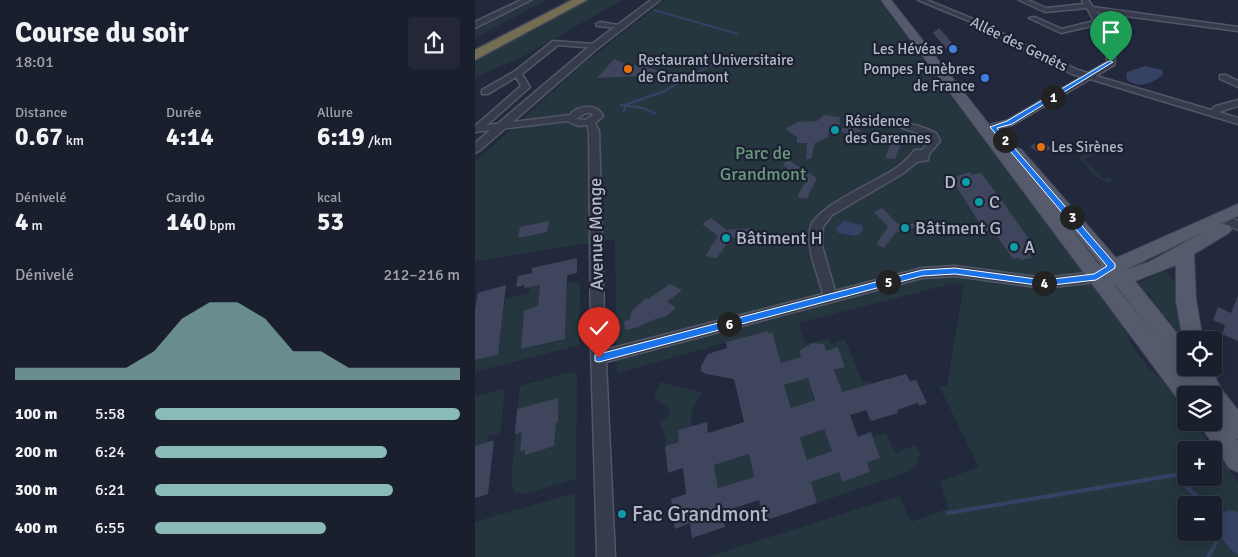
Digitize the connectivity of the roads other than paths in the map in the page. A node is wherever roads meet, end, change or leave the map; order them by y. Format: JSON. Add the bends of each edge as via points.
{"nodes":[{"id":1,"x":560,"y":0,"type":"edge"},
{"id":2,"x":571,"y":0,"type":"edge"},
{"id":3,"x":581,"y":0,"type":"edge"},
{"id":4,"x":656,"y":0,"type":"edge"},
{"id":5,"x":886,"y":0,"type":"edge"},
{"id":6,"x":892,"y":0,"type":"edge"},
{"id":7,"x":921,"y":0,"type":"edge"},
{"id":8,"x":1022,"y":0,"type":"edge"},
{"id":9,"x":531,"y":4,"type":"edge"},
{"id":10,"x":1088,"y":5,"type":"edge"},
{"id":11,"x":1033,"y":18,"type":"dead end"},
{"id":12,"x":1099,"y":22,"type":"junction"},
{"id":13,"x":600,"y":24,"type":"dead end"},
{"id":14,"x":475,"y":25,"type":"edge"},
{"id":15,"x":620,"y":26,"type":"junction"},
{"id":16,"x":1238,"y":29,"type":"edge"},
{"id":17,"x":475,"y":38,"type":"edge"},
{"id":18,"x":475,"y":44,"type":"edge"},
{"id":19,"x":595,"y":46,"type":"junction"},
{"id":20,"x":475,"y":50,"type":"edge"},
{"id":21,"x":475,"y":56,"type":"edge"},
{"id":22,"x":518,"y":73,"type":"junction"},
{"id":23,"x":1089,"y":76,"type":"junction"},
{"id":24,"x":1223,"y":76,"type":"dead end"},
{"id":25,"x":1238,"y":84,"type":"edge"},
{"id":26,"x":485,"y":92,"type":"dead end"},
{"id":27,"x":1238,"y":103,"type":"edge"},
{"id":28,"x":1212,"y":113,"type":"junction"},
{"id":29,"x":1238,"y":121,"type":"edge"},
{"id":30,"x":859,"y":122,"type":"dead end"},
{"id":31,"x":504,"y":123,"type":"junction"},
{"id":32,"x":989,"y":128,"type":"junction"},
{"id":33,"x":476,"y":131,"type":"edge"},
{"id":34,"x":488,"y":137,"type":"junction"},
{"id":35,"x":475,"y":149,"type":"edge"},
{"id":36,"x":1013,"y":166,"type":"joint"},
{"id":37,"x":1234,"y":220,"type":"edge"},
{"id":38,"x":1185,"y":251,"type":"junction"},
{"id":39,"x":1133,"y":259,"type":"junction"},
{"id":40,"x":1159,"y":264,"type":"junction"},
{"id":41,"x":1109,"y":273,"type":"junction"},
{"id":42,"x":829,"y":297,"type":"junction"},
{"id":43,"x":1185,"y":300,"type":"junction"},
{"id":44,"x":1191,"y":331,"type":"edge"},
{"id":45,"x":1177,"y":350,"type":"edge"},
{"id":46,"x":599,"y":358,"type":"junction"},
{"id":47,"x":1182,"y":386,"type":"edge"},
{"id":48,"x":1202,"y":386,"type":"edge"},
{"id":49,"x":1222,"y":409,"type":"edge"},
{"id":50,"x":1238,"y":427,"type":"edge"},
{"id":51,"x":1216,"y":431,"type":"edge"},
{"id":52,"x":1238,"y":460,"type":"edge"},
{"id":53,"x":606,"y":557,"type":"edge"}],
"edges":[{"from":1,"to":18,"type":"highway"},
{"from":2,"to":20,"type":"highway"},
{"from":3,"to":21,"type":"highway"},
{"from":4,"to":15,"type":"street"},
{"from":5,"to":32,"type":"main road"},
{"from":6,"to":32,"type":"main road"},
{"from":7,"to":23,"type":"street","name":"Allée des Genêts","via":[[971,20],[1065,68]]},
{"from":8,"to":10,"type":"street","via":[[1045,10]]},
{"from":9,"to":14,"type":"street"},
{"from":9,"to":17,"type":"highway"},
{"from":10,"to":12,"type":"street"},
{"from":10,"to":16,"type":"street"},
{"from":11,"to":12,"type":"street","via":[[1064,33]]},
{"from":12,"to":23,"type":"street","via":[[1112,60]]},
{"from":13,"to":15,"type":"street"},
{"from":15,"to":19,"type":"street"},
{"from":19,"to":22,"type":"street","via":[[557,42]]},
{"from":19,"to":31,"type":"street"},
{"from":22,"to":26,"type":"street"},
{"from":22,"to":33,"type":"street","via":[[526,87]]},
{"from":23,"to":28,"type":"street","name":"Allée des Genêts"},
{"from":23,"to":32,"type":"street","via":[[1009,123]]},
{"from":24,"to":25,"type":"street"},
{"from":27,"to":28,"type":"street"},
{"from":28,"to":29,"type":"street","name":"Allée des Genêts"},
{"from":30,"to":42,"type":"street","via":[[887,122],[924,130],[933,135],[935,142],[898,172],[828,212],[817,226],[816,246]]},
{"from":31,"to":33,"type":"street"},
{"from":31,"to":34,"type":"street"},
{"from":31,"to":46,"type":"street","name":"Avenue Monge","via":[[573,116],[576,123],[590,122],[594,131]]},
{"from":32,"to":36,"type":"main road"},
{"from":32,"to":41,"type":"main road"},
{"from":33,"to":34,"type":"street"},
{"from":34,"to":35,"type":"street"},
{"from":36,"to":41,"type":"main road","via":[[1049,202]]},
{"from":37,"to":38,"type":"main road"},
{"from":37,"to":39,"type":"main road"},
{"from":38,"to":40,"type":"main road"},
{"from":38,"to":43,"type":"main road"},
{"from":39,"to":40,"type":"main road"},
{"from":39,"to":41,"type":"main road"},
{"from":40,"to":41,"type":"main road","via":[[1134,276]]},
{"from":40,"to":43,"type":"main road","via":[[1172,271]]},
{"from":41,"to":42,"type":"street","via":[[1044,283],[955,271],[922,273]]},
{"from":41,"to":45,"type":"main road"},
{"from":41,"to":47,"type":"main road"},
{"from":41,"to":48,"type":"main road","via":[[1107,282],[1121,293]]},
{"from":42,"to":46,"type":"street"},
{"from":43,"to":44,"type":"main road"},
{"from":46,"to":53,"type":"street","name":"Avenue Monge"},
{"from":49,"to":50,"type":"main road"},
{"from":51,"to":52,"type":"main road"}]}
